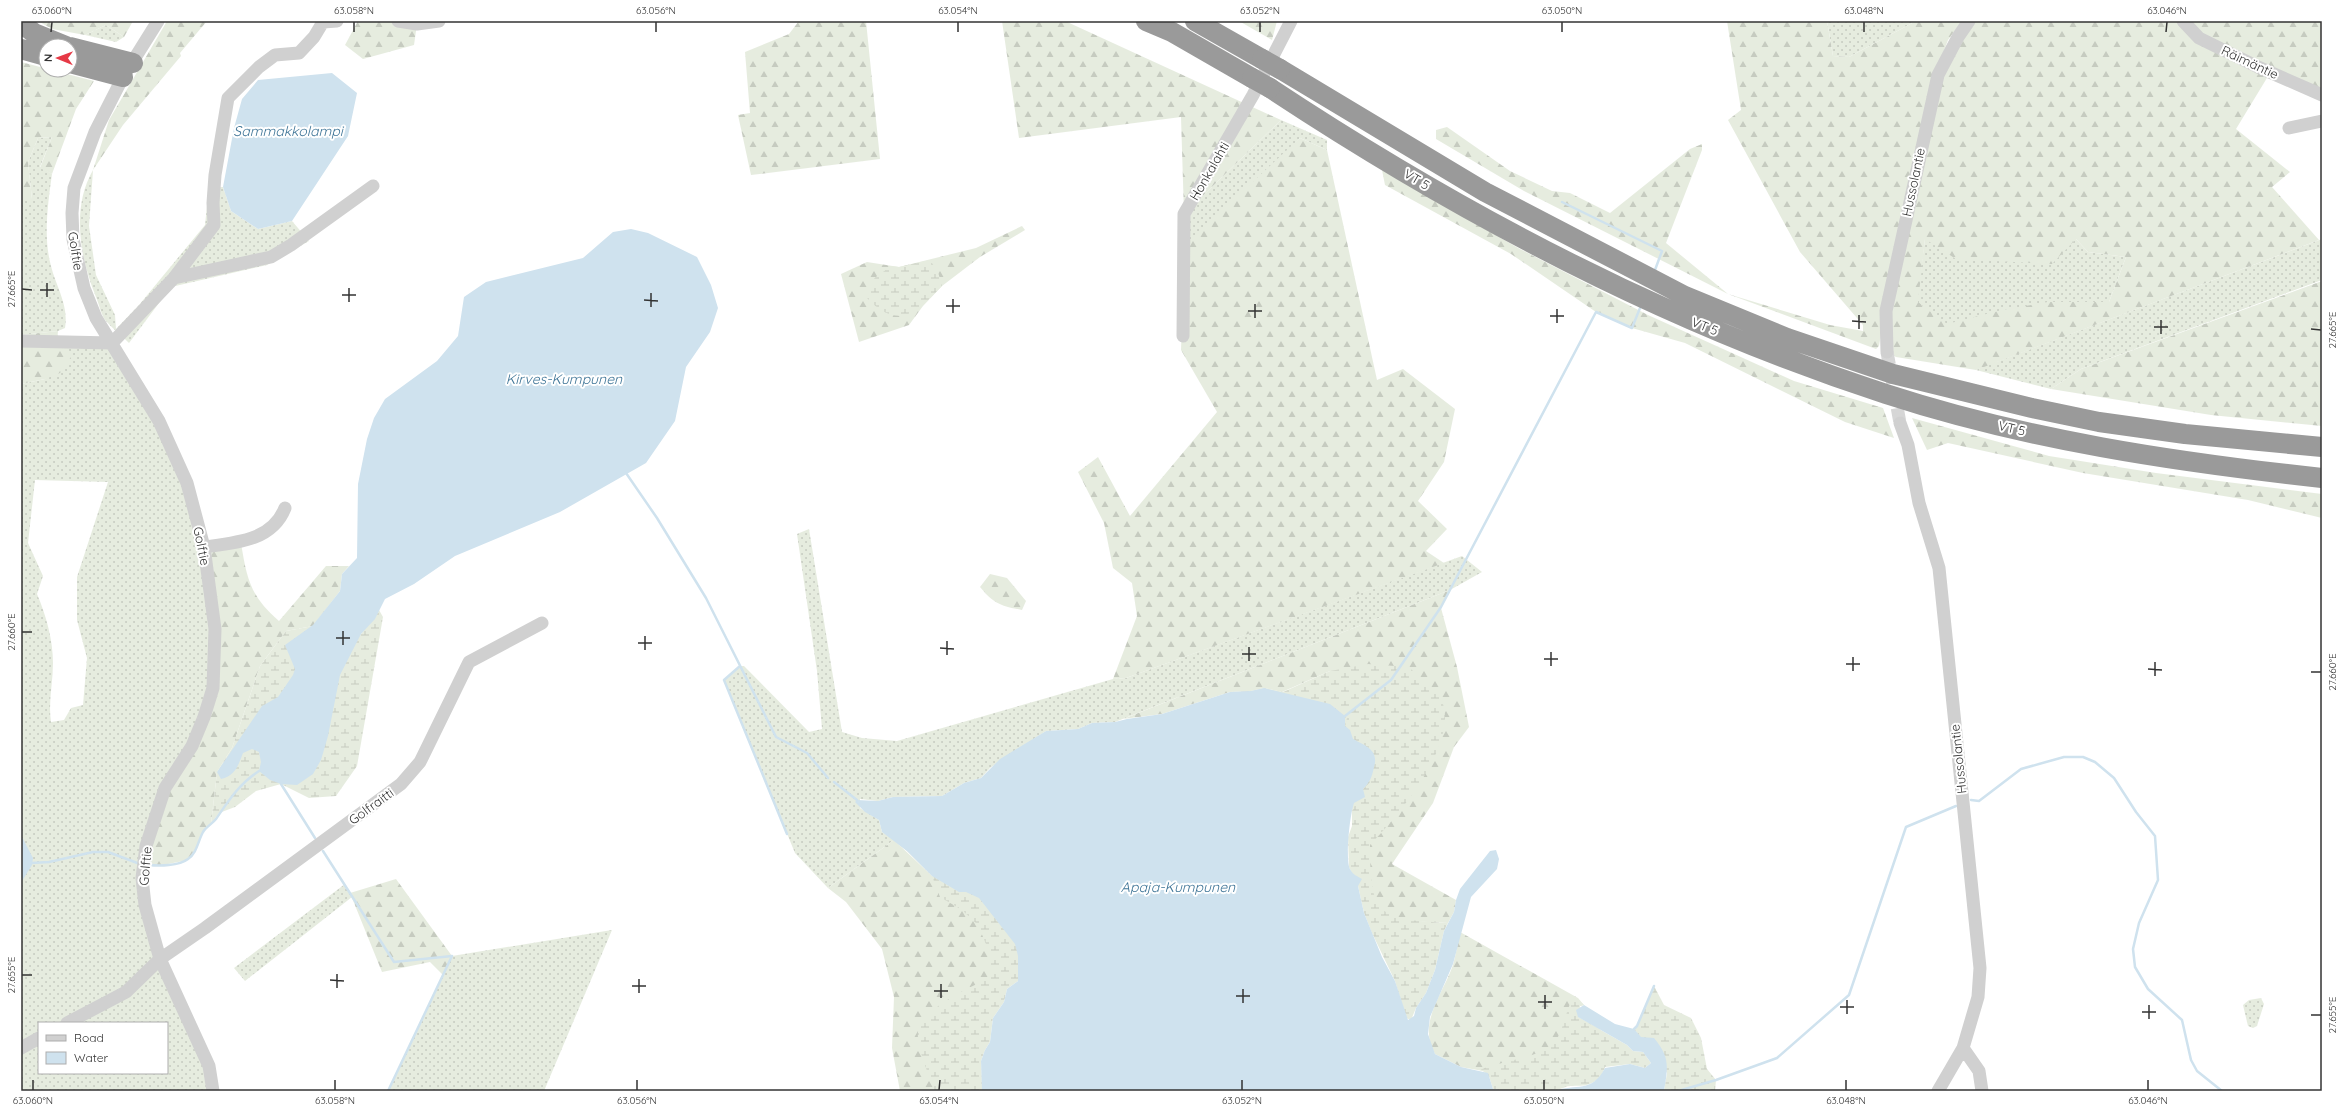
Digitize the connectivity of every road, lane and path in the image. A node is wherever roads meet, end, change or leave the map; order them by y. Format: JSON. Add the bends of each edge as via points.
{"nodes":[{"id":1,"x":158,"y":21,"type":"edge"},
{"id":2,"x":337,"y":21,"type":"edge"},
{"id":3,"x":398,"y":21,"type":"edge"},
{"id":4,"x":439,"y":21,"type":"edge"},
{"id":5,"x":1146,"y":21,"type":"edge"},
{"id":6,"x":1195,"y":21,"type":"edge"},
{"id":7,"x":1291,"y":21,"type":"edge"},
{"id":8,"x":1969,"y":21,"type":"edge"},
{"id":9,"x":2183,"y":21,"type":"edge"},
{"id":10,"x":21,"y":23,"type":"edge"},
{"id":11,"x":46,"y":38,"type":"edge"},
{"id":12,"x":21,"y":49,"type":"edge"},
{"id":13,"x":78,"y":50,"type":"edge"},
{"id":14,"x":38,"y":54,"type":"edge"},
{"id":15,"x":78,"y":64,"type":"edge"},
{"id":16,"x":128,"y":70,"type":"junction"},
{"id":17,"x":2322,"y":95,"type":"edge"},
{"id":18,"x":2322,"y":121,"type":"edge"},
{"id":19,"x":2288,"y":128,"type":"dead end"},
{"id":20,"x":373,"y":186,"type":"dead end"},
{"id":21,"x":174,"y":278,"type":"junction"},
{"id":22,"x":1183,"y":336,"type":"dead end"},
{"id":23,"x":21,"y":341,"type":"edge"},
{"id":24,"x":112,"y":343,"type":"junction"},
{"id":25,"x":1886,"y":352,"type":"tunnel mouth"},
{"id":26,"x":1900,"y":422,"type":"tunnel mouth"},
{"id":27,"x":2322,"y":447,"type":"edge"},
{"id":28,"x":2322,"y":478,"type":"edge"},
{"id":29,"x":285,"y":508,"type":"dead end"},
{"id":30,"x":204,"y":547,"type":"junction"},
{"id":31,"x":542,"y":623,"type":"dead end"},
{"id":32,"x":160,"y":959,"type":"junction"},
{"id":33,"x":69,"y":1022,"type":"edge"},
{"id":34,"x":38,"y":1039,"type":"edge"},
{"id":35,"x":21,"y":1048,"type":"edge"},
{"id":36,"x":1963,"y":1048,"type":"junction"},
{"id":37,"x":213,"y":1091,"type":"edge"},
{"id":38,"x":1938,"y":1091,"type":"edge"},
{"id":39,"x":1982,"y":1091,"type":"edge"}],
"edges":[{"from":1,"to":16,"type":"street","name":"Golftie"},
{"from":2,"to":21,"type":"street","via":[[324,22],[299,53],[275,55],[228,98],[215,175],[214,225]]},
{"from":3,"to":4,"type":"street","via":[[416,24]]},
{"from":5,"to":28,"type":"highway","name":"VT 5","bridge":true,"via":[[1172,32],[1270,88],[1322,123],[1474,213],[1654,305],[1789,360],[1888,395],[2061,439],[2167,458]]},
{"from":6,"to":27,"type":"highway","name":"VT 5","bridge":true,"via":[[1486,192],[1685,296],[1787,338],[1893,374],[2047,412],[2185,434]]},
{"from":7,"to":22,"type":"street","name":"Honkalahti","via":[[1253,95],[1184,214]]},
{"from":8,"to":25,"type":"street","name":"Hussolantie","via":[[1938,76],[1886,311]]},
{"from":9,"to":17,"type":"street","name":"Räimäntie","via":[[2199,38]]},
{"from":10,"to":11,"type":"highway"},
{"from":12,"to":14,"type":"highway"},
{"from":13,"to":16,"type":"highway"},
{"from":15,"to":16,"type":"highway"},
{"from":16,"to":24,"type":"street","name":"Golftie","via":[[95,132],[74,188],[72,214],[73,239],[84,288],[96,318]]},
{"from":18,"to":19,"type":"street"},
{"from":20,"to":21,"type":"street","via":[[291,246],[271,257]]},
{"from":21,"to":24,"type":"street"},
{"from":23,"to":24,"type":"street"},
{"from":24,"to":30,"type":"street","name":"Golftie","via":[[158,421],[187,483]]},
{"from":26,"to":36,"type":"street","name":"Hussolantie","via":[[1908,445],[1919,503],[1939,568],[1978,938],[1978,997]]},
{"from":29,"to":30,"type":"street","via":[[281,519],[266,532],[241,543]]},
{"from":30,"to":32,"type":"street","name":"Golftie","via":[[215,629],[213,688],[192,746],[165,788],[146,846],[142,878],[145,905]]},
{"from":31,"to":32,"type":"street","name":"Golfraitti","via":[[469,662],[420,762],[401,784]]},
{"from":32,"to":33,"type":"street","name":"Golfraitti","via":[[126,992]]},
{"from":32,"to":37,"type":"street","name":"Golftie","via":[[209,1066]]},
{"from":34,"to":35,"type":"street"},
{"from":36,"to":38,"type":"street","name":"Hussolantie"},
{"from":36,"to":39,"type":"street","via":[[1978,1071]]}]}
